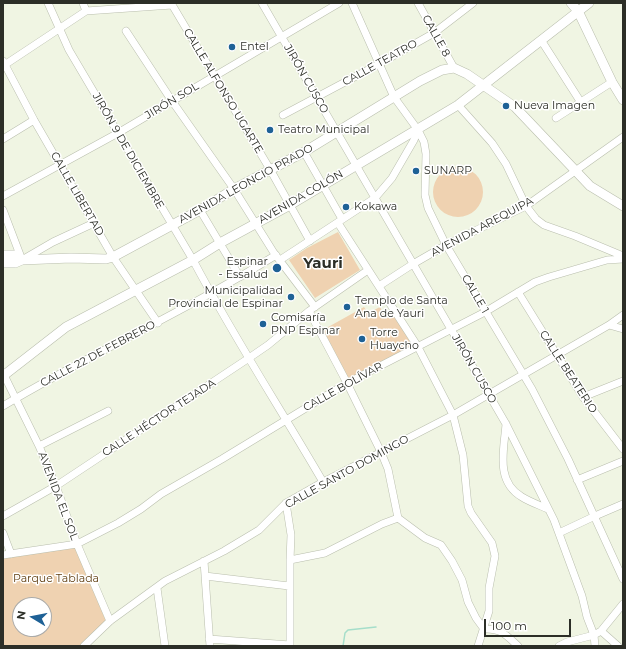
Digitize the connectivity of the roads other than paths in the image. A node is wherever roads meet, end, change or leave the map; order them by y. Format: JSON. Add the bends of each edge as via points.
{"nodes":[{"id":1,"x":48,"y":3,"type":"edge"},
{"id":2,"x":83,"y":3,"type":"edge"},
{"id":3,"x":262,"y":3,"type":"edge"},
{"id":4,"x":339,"y":3,"type":"edge"},
{"id":5,"x":352,"y":3,"type":"edge"},
{"id":6,"x":418,"y":3,"type":"edge"},
{"id":7,"x":473,"y":3,"type":"edge"},
{"id":8,"x":571,"y":3,"type":"edge"},
{"id":9,"x":589,"y":3,"type":"edge"},
{"id":10,"x":172,"y":4,"type":"edge"},
{"id":11,"x":86,"y":11,"type":"junction"},
{"id":12,"x":578,"y":11,"type":"junction"},
{"id":13,"x":60,"y":28,"type":"junction"},
{"id":14,"x":126,"y":31,"type":"dead end"},
{"id":15,"x":434,"y":33,"type":"junction"},
{"id":16,"x":282,"y":37,"type":"junction"},
{"id":17,"x":540,"y":40,"type":"junction"},
{"id":18,"x":4,"y":64,"type":"edge"},
{"id":19,"x":379,"y":64,"type":"junction"},
{"id":20,"x":454,"y":68,"type":"junction"},
{"id":21,"x":214,"y":76,"type":"junction"},
{"id":22,"x":612,"y":82,"type":"junction"},
{"id":23,"x":483,"y":85,"type":"junction"},
{"id":24,"x":316,"y":97,"type":"junction"},
{"id":25,"x":394,"y":97,"type":"junction"},
{"id":26,"x":623,"y":100,"type":"edge"},
{"id":27,"x":172,"y":101,"type":"junction"},
{"id":28,"x":580,"y":102,"type":"junction"},
{"id":29,"x":458,"y":105,"type":"junction"},
{"id":30,"x":283,"y":115,"type":"dead end"},
{"id":31,"x":556,"y":118,"type":"dead end"},
{"id":32,"x":34,"y":120,"type":"junction"},
{"id":33,"x":418,"y":130,"type":"junction"},
{"id":34,"x":118,"y":133,"type":"junction"},
{"id":35,"x":338,"y":133,"type":"junction"},
{"id":36,"x":623,"y":137,"type":"edge"},
{"id":37,"x":3,"y":140,"type":"edge"},
{"id":38,"x":304,"y":152,"type":"junction"},
{"id":39,"x":61,"y":165,"type":"junction"},
{"id":40,"x":356,"y":165,"type":"junction"},
{"id":41,"x":271,"y":171,"type":"junction"},
{"id":42,"x":575,"y":171,"type":"junction"},
{"id":43,"x":323,"y":185,"type":"junction"},
{"id":44,"x":234,"y":189,"type":"junction"},
{"id":45,"x":3,"y":196,"type":"edge"},
{"id":46,"x":375,"y":198,"type":"junction"},
{"id":47,"x":290,"y":205,"type":"junction"},
{"id":48,"x":526,"y":206,"type":"junction"},
{"id":49,"x":623,"y":206,"type":"edge"},
{"id":50,"x":3,"y":210,"type":"edge"},
{"id":51,"x":200,"y":210,"type":"junction"},
{"id":52,"x":340,"y":221,"type":"junction"},
{"id":53,"x":94,"y":223,"type":"junction"},
{"id":54,"x":255,"y":223,"type":"junction"},
{"id":55,"x":172,"y":224,"type":"junction"},
{"id":56,"x":310,"y":241,"type":"junction"},
{"id":57,"x":220,"y":243,"type":"junction"},
{"id":58,"x":446,"y":245,"type":"junction"},
{"id":59,"x":3,"y":255,"type":"edge"},
{"id":60,"x":113,"y":257,"type":"junction"},
{"id":61,"x":623,"y":257,"type":"edge"},
{"id":62,"x":278,"y":258,"type":"junction"},
{"id":63,"x":22,"y":260,"type":"junction"},
{"id":64,"x":193,"y":260,"type":"junction"},
{"id":65,"x":3,"y":263,"type":"edge"},
{"id":66,"x":413,"y":264,"type":"junction"},
{"id":67,"x":368,"y":270,"type":"junction"},
{"id":68,"x":240,"y":277,"type":"junction"},
{"id":69,"x":379,"y":286,"type":"junction"},
{"id":70,"x":136,"y":291,"type":"junction"},
{"id":71,"x":518,"y":292,"type":"junction"},
{"id":72,"x":211,"y":293,"type":"junction"},
{"id":73,"x":312,"y":309,"type":"junction"},
{"id":74,"x":485,"y":312,"type":"junction"},
{"id":75,"x":623,"y":315,"type":"edge"},
{"id":76,"x":158,"y":323,"type":"junction"},
{"id":77,"x":609,"y":325,"type":"junction"},
{"id":78,"x":451,"y":330,"type":"junction"},
{"id":79,"x":623,"y":330,"type":"edge"},
{"id":80,"x":418,"y":347,"type":"junction"},
{"id":81,"x":557,"y":355,"type":"junction"},
{"id":82,"x":249,"y":358,"type":"junction"},
{"id":83,"x":3,"y":375,"type":"edge"},
{"id":84,"x":523,"y":375,"type":"junction"},
{"id":85,"x":623,"y":381,"type":"edge"},
{"id":86,"x":347,"y":383,"type":"junction"},
{"id":87,"x":489,"y":394,"type":"junction"},
{"id":88,"x":583,"y":396,"type":"junction"},
{"id":89,"x":16,"y":398,"type":"junction"},
{"id":90,"x":3,"y":406,"type":"edge"},
{"id":91,"x":108,"y":412,"type":"dead end"},
{"id":92,"x":453,"y":414,"type":"junction"},
{"id":93,"x":286,"y":419,"type":"junction"},
{"id":94,"x":506,"y":424,"type":"junction"},
{"id":95,"x":39,"y":446,"type":"junction"},
{"id":96,"x":623,"y":449,"type":"edge"},
{"id":97,"x":381,"y":452,"type":"junction"},
{"id":98,"x":623,"y":461,"type":"edge"},
{"id":99,"x":577,"y":480,"type":"junction"},
{"id":100,"x":322,"y":482,"type":"junction"},
{"id":101,"x":56,"y":486,"type":"junction"},
{"id":102,"x":286,"y":503,"type":"junction"},
{"id":103,"x":623,"y":504,"type":"edge"},
{"id":104,"x":548,"y":509,"type":"junction"},
{"id":105,"x":4,"y":515,"type":"edge"},
{"id":106,"x":595,"y":516,"type":"junction"},
{"id":107,"x":398,"y":518,"type":"junction"},
{"id":108,"x":3,"y":533,"type":"edge"},
{"id":109,"x":559,"y":533,"type":"junction"},
{"id":110,"x":77,"y":544,"type":"junction"},
{"id":111,"x":3,"y":554,"type":"edge"},
{"id":112,"x":11,"y":554,"type":"junction"},
{"id":113,"x":290,"y":560,"type":"junction"},
{"id":114,"x":204,"y":561,"type":"junction"},
{"id":115,"x":205,"y":576,"type":"junction"},
{"id":116,"x":623,"y":579,"type":"edge"},
{"id":117,"x":289,"y":586,"type":"junction"},
{"id":118,"x":157,"y":588,"type":"junction"},
{"id":119,"x":623,"y":604,"type":"edge"},
{"id":120,"x":110,"y":621,"type":"junction"},
{"id":121,"x":484,"y":629,"type":"junction"},
{"id":122,"x":601,"y":631,"type":"junction"},
{"id":123,"x":594,"y":635,"type":"junction"},
{"id":124,"x":209,"y":642,"type":"edge"},
{"id":125,"x":84,"y":646,"type":"edge"},
{"id":126,"x":165,"y":646,"type":"edge"},
{"id":127,"x":290,"y":646,"type":"edge"},
{"id":128,"x":478,"y":646,"type":"edge"},
{"id":129,"x":518,"y":646,"type":"edge"},
{"id":130,"x":559,"y":646,"type":"edge"},
{"id":131,"x":594,"y":646,"type":"edge"},
{"id":132,"x":618,"y":646,"type":"edge"}],
"edges":[{"from":1,"to":13,"type":"street","name":"JIRÓN 9 DE DICIEMBRE"},
{"from":2,"to":11,"type":"street"},
{"from":3,"to":16,"type":"street","name":"JIRÓN CUSCO"},
{"from":4,"to":16,"type":"street","name":"JIRÓN SOL"},
{"from":5,"to":19,"type":"street","name":"CALLE 1"},
{"from":6,"to":15,"type":"street","name":"CALLE 8"},
{"from":7,"to":15,"type":"street","name":"CALLE TEATRO"},
{"from":8,"to":12,"type":"main road"},
{"from":9,"to":12,"type":"main road","name":"AVENIDA COLÓN"},
{"from":10,"to":11,"type":"street"},
{"from":10,"to":21,"type":"street","name":"CALLE ALFONSO UGARTE"},
{"from":11,"to":13,"type":"street"},
{"from":12,"to":17,"type":"main road","name":"AVENIDA COLÓN"},
{"from":12,"to":22,"type":"main road"},
{"from":13,"to":18,"type":"street"},
{"from":13,"to":34,"type":"street","name":"JIRÓN 9 DE DICIEMBRE"},
{"from":14,"to":27,"type":"street"},
{"from":15,"to":19,"type":"street","name":"CALLE TEATRO"},
{"from":15,"to":20,"type":"street","name":"CALLE 8"},
{"from":16,"to":21,"type":"street","name":"JIRÓN SOL"},
{"from":16,"to":24,"type":"street","name":"JIRÓN CUSCO"},
{"from":17,"to":23,"type":"main road","name":"AVENIDA COLÓN"},
{"from":17,"to":28,"type":"street"},
{"from":18,"to":32,"type":"street","name":"CALLE LIBERTAD"},
{"from":19,"to":24,"type":"street","name":"CALLE TEATRO"},
{"from":19,"to":25,"type":"street","name":"CALLE 1"},
{"from":20,"to":23,"type":"main road"},
{"from":20,"to":25,"type":"main road","name":"AVENIDA LEONCIO PRADO","via":[[442,70]]},
{"from":21,"to":27,"type":"street","name":"JIRÓN SOL"},
{"from":21,"to":41,"type":"street","name":"CALLE ALFONSO UGARTE"},
{"from":22,"to":26,"type":"main road"},
{"from":22,"to":28,"type":"street"},
{"from":23,"to":29,"type":"main road","name":"AVENIDA COLÓN"},
{"from":23,"to":42,"type":"main road","via":[[525,117]]},
{"from":24,"to":30,"type":"street","name":"CALLE TEATRO"},
{"from":24,"to":35,"type":"street","name":"JIRÓN CUSCO"},
{"from":25,"to":33,"type":"street","name":"CALLE 1"},
{"from":25,"to":35,"type":"main road","name":"AVENIDA LEONCIO PRADO"},
{"from":27,"to":34,"type":"street","name":"JIRÓN SOL"},
{"from":27,"to":44,"type":"street"},
{"from":28,"to":31,"type":"street"},
{"from":29,"to":33,"type":"main road","name":"AVENIDA COLÓN"},
{"from":29,"to":48,"type":"street","via":[[492,143],[506,164]]},
{"from":32,"to":37,"type":"street"},
{"from":32,"to":39,"type":"street","name":"CALLE LIBERTAD"},
{"from":33,"to":40,"type":"main road","name":"AVENIDA COLÓN"},
{"from":33,"to":46,"type":"street","name":"CALLE 22 DE FEBRERO","via":[[396,171]]},
{"from":33,"to":58,"type":"street","name":"CALLE 1","via":[[426,154],[425,195],[428,208]]},
{"from":34,"to":39,"type":"street","name":"JIRÓN SOL"},
{"from":34,"to":55,"type":"street","name":"JIRÓN 9 DE DICIEMBRE"},
{"from":35,"to":38,"type":"main road","name":"AVENIDA LEONCIO PRADO"},
{"from":35,"to":40,"type":"street","name":"JIRÓN CUSCO"},
{"from":36,"to":42,"type":"street","name":"AVENIDA AREQUIPA"},
{"from":38,"to":41,"type":"main road","name":"AVENIDA LEONCIO PRADO"},
{"from":38,"to":43,"type":"street"},
{"from":39,"to":45,"type":"street","name":"JIRÓN SOL"},
{"from":39,"to":53,"type":"street","name":"CALLE LIBERTAD"},
{"from":40,"to":43,"type":"main road","name":"AVENIDA COLÓN"},
{"from":40,"to":46,"type":"street","name":"JIRÓN CUSCO"},
{"from":41,"to":44,"type":"main road","name":"AVENIDA LEONCIO PRADO"},
{"from":41,"to":47,"type":"street","name":"CALLE ALFONSO UGARTE"},
{"from":42,"to":48,"type":"street","name":"AVENIDA AREQUIPA"},
{"from":42,"to":49,"type":"main road","via":[[590,186]]},
{"from":43,"to":47,"type":"main road","name":"AVENIDA COLÓN"},
{"from":43,"to":52,"type":"street"},
{"from":44,"to":51,"type":"main road","name":"AVENIDA LEONCIO PRADO"},
{"from":44,"to":54,"type":"street"},
{"from":46,"to":52,"type":"street","name":"CALLE 22 DE FEBRERO"},
{"from":46,"to":66,"type":"street","name":"JIRÓN CUSCO"},
{"from":47,"to":54,"type":"main road","name":"AVENIDA COLÓN"},
{"from":47,"to":56,"type":"street","name":"CALLE ALFONSO UGARTE"},
{"from":48,"to":58,"type":"street","name":"AVENIDA AREQUIPA"},
{"from":48,"to":61,"type":"street","via":[[544,225],[582,238]]},
{"from":50,"to":63,"type":"street"},
{"from":51,"to":55,"type":"main road","name":"AVENIDA LEONCIO PRADO"},
{"from":51,"to":57,"type":"street"},
{"from":52,"to":56,"type":"street","name":"CALLE 22 DE FEBRERO"},
{"from":52,"to":67,"type":"street"},
{"from":53,"to":60,"type":"street","name":"CALLE LIBERTAD"},
{"from":53,"to":63,"type":"street"},
{"from":54,"to":57,"type":"main road","name":"AVENIDA COLÓN"},
{"from":54,"to":62,"type":"street"},
{"from":55,"to":60,"type":"main road","name":"AVENIDA LEONCIO PRADO"},
{"from":55,"to":64,"type":"street","name":"JIRÓN 9 DE DICIEMBRE"},
{"from":56,"to":62,"type":"street","name":"CALLE 22 DE FEBRERO"},
{"from":57,"to":64,"type":"main road","name":"AVENIDA COLÓN"},
{"from":57,"to":68,"type":"street"},
{"from":58,"to":66,"type":"street","name":"AVENIDA AREQUIPA"},
{"from":58,"to":74,"type":"street","name":"CALLE 1"},
{"from":59,"to":63,"type":"main road","name":"AVENIDA LEONCIO PRADO","via":[[14,255]]},
{"from":60,"to":63,"type":"main road","name":"AVENIDA LEONCIO PRADO"},
{"from":60,"to":70,"type":"street","name":"CALLE LIBERTAD"},
{"from":61,"to":71,"type":"street","name":"CALLE BOLÍVAR","via":[[549,277]]},
{"from":62,"to":68,"type":"street","name":"CALLE 22 DE FEBRERO"},
{"from":62,"to":73,"type":"street"},
{"from":63,"to":65,"type":"main road","name":"AVENIDA LEONCIO PRADO"},
{"from":64,"to":70,"type":"main road","name":"AVENIDA COLÓN"},
{"from":64,"to":72,"type":"street","name":"JIRÓN 9 DE DICIEMBRE"},
{"from":66,"to":69,"type":"street","name":"AVENIDA AREQUIPA"},
{"from":66,"to":78,"type":"street","name":"JIRÓN CUSCO"},
{"from":67,"to":69,"type":"street"},
{"from":67,"to":73,"type":"street","name":"CALLE HÉCTOR TEJADA"},
{"from":68,"to":72,"type":"street","name":"CALLE 22 DE FEBRERO"},
{"from":69,"to":80,"type":"street"},
{"from":70,"to":76,"type":"street","name":"CALLE LIBERTAD"},
{"from":70,"to":83,"type":"main road","name":"AVENIDA COLÓN","via":[[66,327]]},
{"from":71,"to":74,"type":"street","name":"CALLE BOLÍVAR"},
{"from":71,"to":81,"type":"street","name":"CALLE BEATERIO"},
{"from":72,"to":76,"type":"street","name":"CALLE 22 DE FEBRERO"},
{"from":72,"to":82,"type":"street","name":"JIRÓN 9 DE DICIEMBRE"},
{"from":73,"to":82,"type":"street","name":"CALLE HÉCTOR TEJADA"},
{"from":73,"to":86,"type":"street"},
{"from":74,"to":78,"type":"street","name":"CALLE BOLÍVAR"},
{"from":74,"to":84,"type":"street","name":"CALLE 1"},
{"from":75,"to":77,"type":"street","name":"CALLE SANTO DOMINGO"},
{"from":76,"to":89,"type":"street","name":"CALLE 22 DE FEBRERO","via":[[106,348]]},
{"from":77,"to":79,"type":"street"},
{"from":77,"to":81,"type":"street","name":"CALLE SANTO DOMINGO"},
{"from":78,"to":80,"type":"street","name":"CALLE BOLÍVAR"},
{"from":78,"to":87,"type":"street","name":"JIRÓN CUSCO"},
{"from":80,"to":86,"type":"street","name":"CALLE BOLÍVAR"},
{"from":80,"to":92,"type":"street"},
{"from":81,"to":84,"type":"street","name":"CALLE SANTO DOMINGO"},
{"from":81,"to":88,"type":"street","name":"CALLE BEATERIO"},
{"from":82,"to":93,"type":"street","name":"JIRÓN 9 DE DICIEMBRE"},
{"from":82,"to":101,"type":"street","name":"CALLE HÉCTOR TEJADA"},
{"from":83,"to":89,"type":"street","name":"AVENIDA EL SOL"},
{"from":84,"to":87,"type":"street","name":"CALLE SANTO DOMINGO"},
{"from":84,"to":99,"type":"street","name":"CALLE 1"},
{"from":85,"to":88,"type":"street"},
{"from":86,"to":93,"type":"street","name":"CALLE BOLÍVAR"},
{"from":86,"to":97,"type":"street"},
{"from":87,"to":92,"type":"street","name":"CALLE SANTO DOMINGO"},
{"from":87,"to":94,"type":"street","name":"JIRÓN CUSCO"},
{"from":88,"to":96,"type":"street","name":"CALLE BEATERIO"},
{"from":89,"to":90,"type":"street","name":"CALLE 22 DE FEBRERO"},
{"from":89,"to":95,"type":"street","name":"AVENIDA EL SOL"},
{"from":91,"to":95,"type":"street"},
{"from":92,"to":97,"type":"street","name":"CALLE SANTO DOMINGO"},
{"from":92,"to":121,"type":"street","via":[[463,455],[468,506],[494,550],[489,611]]},
{"from":93,"to":100,"type":"street","name":"JIRÓN 9 DE DICIEMBRE"},
{"from":93,"to":110,"type":"street","name":"CALLE BOLÍVAR","via":[[161,494],[118,523]]},
{"from":94,"to":104,"type":"street","name":"JIRÓN CUSCO"},
{"from":94,"to":104,"type":"street","via":[[503,470],[510,488],[522,497]]},
{"from":95,"to":101,"type":"street","name":"AVENIDA EL SOL"},
{"from":97,"to":100,"type":"street","name":"CALLE SANTO DOMINGO"},
{"from":97,"to":107,"type":"street","via":[[388,469]]},
{"from":98,"to":99,"type":"street"},
{"from":99,"to":106,"type":"street","name":"CALLE 1"},
{"from":100,"to":102,"type":"street","name":"CALLE SANTO DOMINGO"},
{"from":101,"to":105,"type":"street","name":"CALLE HÉCTOR TEJADA"},
{"from":101,"to":110,"type":"street","name":"AVENIDA EL SOL"},
{"from":102,"to":113,"type":"street","via":[[291,535]]},
{"from":102,"to":114,"type":"street","name":"CALLE SANTO DOMINGO","via":[[259,530]]},
{"from":103,"to":106,"type":"street"},
{"from":104,"to":109,"type":"street","name":"JIRÓN CUSCO"},
{"from":106,"to":109,"type":"street"},
{"from":106,"to":116,"type":"street","name":"CALLE 1"},
{"from":107,"to":113,"type":"street","via":[[325,554]]},
{"from":107,"to":121,"type":"street","via":[[425,538],[441,545],[462,580],[468,602]]},
{"from":108,"to":112,"type":"street"},
{"from":109,"to":123,"type":"street","name":"JIRÓN CUSCO"},
{"from":110,"to":112,"type":"street","name":"CALLE BOLÍVAR"},
{"from":110,"to":120,"type":"street","name":"AVENIDA EL SOL"},
{"from":111,"to":112,"type":"street","name":"CALLE BOLÍVAR"},
{"from":113,"to":117,"type":"street"},
{"from":114,"to":115,"type":"street"},
{"from":114,"to":118,"type":"street","name":"CALLE SANTO DOMINGO"},
{"from":115,"to":117,"type":"street"},
{"from":115,"to":124,"type":"street"},
{"from":117,"to":127,"type":"street"},
{"from":118,"to":120,"type":"street","name":"CALLE SANTO DOMINGO"},
{"from":118,"to":126,"type":"street"},
{"from":119,"to":122,"type":"street"},
{"from":120,"to":125,"type":"street","name":"CALLE SANTO DOMINGO"},
{"from":121,"to":128,"type":"street"},
{"from":121,"to":129,"type":"street","via":[[501,631]]},
{"from":122,"to":123,"type":"street"},
{"from":122,"to":132,"type":"street"},
{"from":123,"to":130,"type":"street"},
{"from":123,"to":131,"type":"street","name":"JIRÓN CUSCO"},
{"from":124,"to":127,"type":"street"}]}
